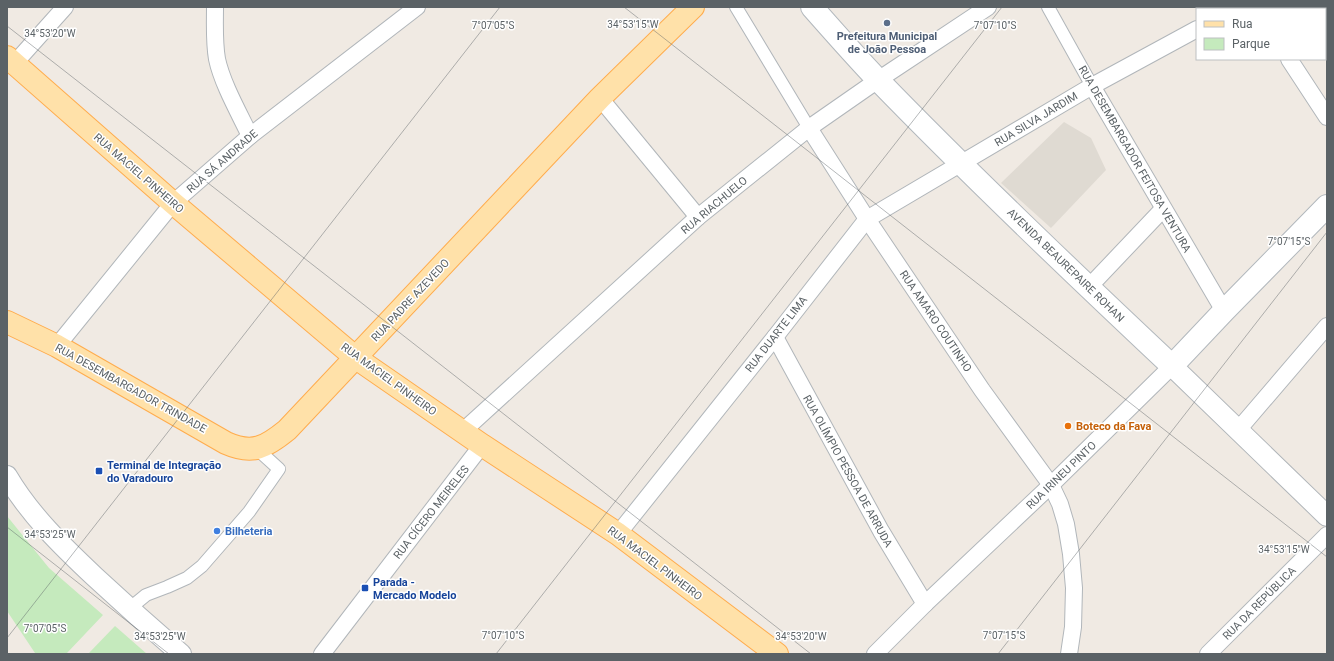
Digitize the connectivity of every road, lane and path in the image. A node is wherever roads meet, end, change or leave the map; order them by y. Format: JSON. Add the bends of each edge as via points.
{"nodes":[{"id":1,"x":65,"y":7,"type":"edge"},
{"id":2,"x":215,"y":7,"type":"edge"},
{"id":3,"x":416,"y":7,"type":"edge"},
{"id":4,"x":693,"y":7,"type":"edge"},
{"id":5,"x":736,"y":7,"type":"edge"},
{"id":6,"x":812,"y":7,"type":"edge"},
{"id":7,"x":988,"y":7,"type":"edge"},
{"id":8,"x":1048,"y":7,"type":"edge"},
{"id":9,"x":1196,"y":30,"type":"edge"},
{"id":10,"x":11,"y":60,"type":"edge"},
{"id":11,"x":1290,"y":60,"type":"edge"},
{"id":12,"x":878,"y":80,"type":"junction"},
{"id":13,"x":1092,"y":86,"type":"junction"},
{"id":14,"x":600,"y":98,"type":"junction"},
{"id":15,"x":1327,"y":117,"type":"edge"},
{"id":16,"x":809,"y":128,"type":"junction"},
{"id":17,"x":250,"y":136,"type":"junction"},
{"id":18,"x":960,"y":164,"type":"junction"},
{"id":19,"x":173,"y":203,"type":"junction"},
{"id":20,"x":1327,"y":206,"type":"edge"},
{"id":21,"x":1163,"y":209,"type":"junction"},
{"id":22,"x":698,"y":217,"type":"junction"},
{"id":23,"x":867,"y":219,"type":"junction"},
{"id":24,"x":1088,"y":288,"type":"junction"},
{"id":25,"x":1224,"y":311,"type":"junction"},
{"id":26,"x":7,"y":322,"type":"edge"},
{"id":27,"x":1327,"y":326,"type":"edge"},
{"id":28,"x":775,"y":337,"type":"junction"},
{"id":29,"x":57,"y":346,"type":"junction"},
{"id":30,"x":356,"y":358,"type":"junction"},
{"id":31,"x":1172,"y":366,"type":"junction"},
{"id":32,"x":1238,"y":430,"type":"junction"},
{"id":33,"x":462,"y":432,"type":"junction"},
{"id":34,"x":482,"y":445,"type":"junction"},
{"id":35,"x":257,"y":449,"type":"junction"},
{"id":36,"x":7,"y":476,"type":"edge"},
{"id":37,"x":1051,"y":485,"type":"junction"},
{"id":38,"x":1327,"y":516,"type":"edge"},
{"id":39,"x":618,"y":534,"type":"junction"},
{"id":40,"x":1327,"y":535,"type":"edge"},
{"id":41,"x":924,"y":604,"type":"junction"},
{"id":42,"x":129,"y":609,"type":"junction"},
{"id":43,"x":181,"y":654,"type":"edge"},
{"id":44,"x":322,"y":654,"type":"edge"},
{"id":45,"x":777,"y":654,"type":"edge"},
{"id":46,"x":875,"y":654,"type":"edge"},
{"id":47,"x":1069,"y":654,"type":"edge"},
{"id":48,"x":1208,"y":654,"type":"edge"}],
"edges":[{"from":1,"to":10,"type":"street"},
{"from":2,"to":17,"type":"street","via":[[219,64]]},
{"from":3,"to":17,"type":"street","name":"RUA SÁ ANDRADE"},
{"from":4,"to":14,"type":"main road","name":"RUA PADRE AZEVEDO"},
{"from":5,"to":16,"type":"street","name":"RUA AMARO COUTINHO"},
{"from":6,"to":12,"type":"main road","name":"AVENIDA BEAUREPAIRE ROHAN"},
{"from":7,"to":12,"type":"street","name":"RUA RIACHUELO"},
{"from":8,"to":13,"type":"street","name":"RUA DESEMBARGADOR FEITOSA VENTURA"},
{"from":9,"to":13,"type":"street","name":"RUA SILVA JARDIM"},
{"from":10,"to":19,"type":"main road","name":"RUA MACIEL PINHEIRO"},
{"from":11,"to":15,"type":"street"},
{"from":12,"to":16,"type":"street","name":"RUA RIACHUELO"},
{"from":12,"to":18,"type":"main road","name":"AVENIDA BEAUREPAIRE ROHAN"},
{"from":13,"to":18,"type":"street","name":"RUA SILVA JARDIM"},
{"from":13,"to":21,"type":"street","name":"RUA DESEMBARGADOR FEITOSA VENTURA"},
{"from":14,"to":22,"type":"street"},
{"from":14,"to":30,"type":"main road","name":"RUA PADRE AZEVEDO"},
{"from":16,"to":22,"type":"street","name":"RUA RIACHUELO"},
{"from":16,"to":23,"type":"street","name":"RUA AMARO COUTINHO"},
{"from":17,"to":19,"type":"street","name":"RUA SÁ ANDRADE"},
{"from":18,"to":23,"type":"street","name":"RUA DUARTE LIMA"},
{"from":18,"to":24,"type":"main road","name":"AVENIDA BEAUREPAIRE ROHAN"},
{"from":19,"to":29,"type":"street","name":"RUA SÁ ANDRADE"},
{"from":19,"to":30,"type":"main road","name":"RUA MACIEL PINHEIRO"},
{"from":20,"to":25,"type":"main road","name":"RUA IRINEU PINTO"},
{"from":21,"to":24,"type":"street"},
{"from":21,"to":25,"type":"street","name":"RUA DESEMBARGADOR FEITOSA VENTURA"},
{"from":22,"to":33,"type":"street","name":"RUA RIACHUELO"},
{"from":23,"to":28,"type":"street","name":"RUA DUARTE LIMA"},
{"from":23,"to":37,"type":"street","name":"RUA AMARO COUTINHO","via":[[982,390]]},
{"from":24,"to":31,"type":"main road","name":"AVENIDA BEAUREPAIRE ROHAN"},
{"from":25,"to":31,"type":"main road","name":"RUA IRINEU PINTO"},
{"from":26,"to":29,"type":"main road","name":"RUA DESEMBARGADOR TRINDADE"},
{"from":27,"to":32,"type":"street"},
{"from":28,"to":39,"type":"street","name":"RUA DUARTE LIMA"},
{"from":28,"to":41,"type":"street","name":"RUA OLÍMPIO PESSOA DE ARRUDA","via":[[881,532]]},
{"from":29,"to":35,"type":"main road","name":"RUA DESEMBARGADOR TRINDADE","via":[[226,443],[237,448]]},
{"from":30,"to":33,"type":"main road","name":"RUA MACIEL PINHEIRO"},
{"from":30,"to":35,"type":"main road","name":"RUA PADRE AZEVEDO","via":[[287,430],[272,442]]},
{"from":31,"to":32,"type":"street","name":"AVENIDA BEAUREPAIRE ROHAN"},
{"from":31,"to":37,"type":"street","name":"RUA IRINEU PINTO"},
{"from":32,"to":38,"type":"street","name":"AVENIDA BEAUREPAIRE ROHAN"},
{"from":33,"to":34,"type":"main road","name":"RUA MACIEL PINHEIRO"},
{"from":34,"to":39,"type":"main road","name":"RUA MACIEL PINHEIRO"},
{"from":34,"to":44,"type":"street","name":"RUA CÍCERO MEIRELES"},
{"from":35,"to":42,"type":"street","via":[[279,470],[249,512],[202,566],[187,578],[146,595]]},
{"from":36,"to":42,"type":"street","via":[[15,490],[61,545]]},
{"from":37,"to":41,"type":"street","name":"RUA IRINEU PINTO"},
{"from":37,"to":47,"type":"street","name":"RUA AMARO COUTINHO","via":[[1066,524],[1071,554],[1074,588]]},
{"from":39,"to":45,"type":"main road","name":"RUA MACIEL PINHEIRO"},
{"from":40,"to":48,"type":"street","name":"RUA DA REPÚBLICA"},
{"from":41,"to":46,"type":"street","name":"RUA IRINEU PINTO"},
{"from":42,"to":43,"type":"street"}]}
